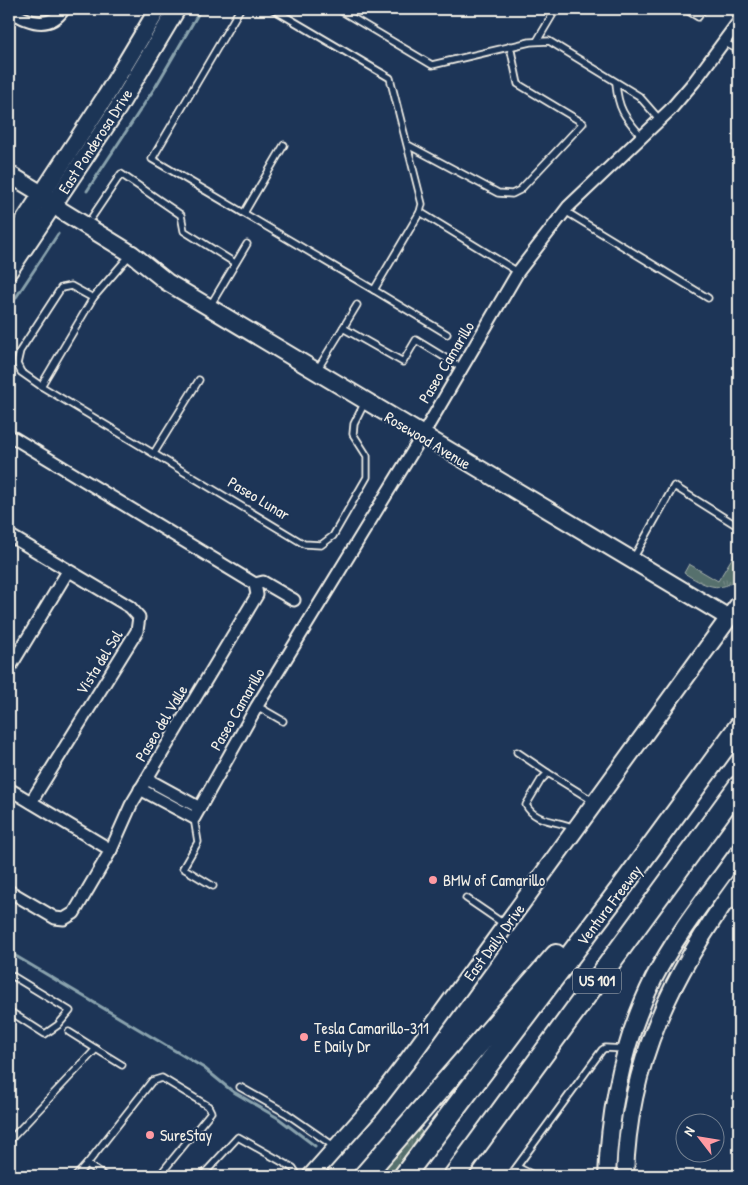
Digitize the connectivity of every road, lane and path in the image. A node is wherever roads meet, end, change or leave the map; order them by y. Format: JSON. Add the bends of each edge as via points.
{"nodes":[{"id":1,"x":64,"y":9,"type":"edge"},
{"id":2,"x":158,"y":9,"type":"edge"},
{"id":3,"x":177,"y":9,"type":"edge"},
{"id":4,"x":240,"y":9,"type":"edge"},
{"id":5,"x":274,"y":9,"type":"edge"},
{"id":6,"x":338,"y":9,"type":"edge"},
{"id":7,"x":352,"y":9,"type":"edge"},
{"id":8,"x":556,"y":9,"type":"edge"},
{"id":9,"x":685,"y":9,"type":"edge"},
{"id":10,"x":703,"y":9,"type":"edge"},
{"id":11,"x":9,"y":10,"type":"edge"},
{"id":12,"x":348,"y":15,"type":"junction"},
{"id":13,"x":737,"y":30,"type":"edge"},
{"id":14,"x":537,"y":41,"type":"junction"},
{"id":15,"x":725,"y":42,"type":"junction"},
{"id":16,"x":510,"y":46,"type":"junction"},
{"id":17,"x":739,"y":50,"type":"edge"},
{"id":18,"x":616,"y":83,"type":"junction"},
{"id":19,"x":660,"y":120,"type":"junction"},
{"id":20,"x":642,"y":137,"type":"junction"},
{"id":21,"x":284,"y":144,"type":"dead end"},
{"id":22,"x":408,"y":145,"type":"junction"},
{"id":23,"x":9,"y":174,"type":"edge"},
{"id":24,"x":51,"y":198,"type":"junction"},
{"id":25,"x":565,"y":211,"type":"junction"},
{"id":26,"x":420,"y":212,"type":"junction"},
{"id":27,"x":244,"y":213,"type":"junction"},
{"id":28,"x":92,"y":217,"type":"junction"},
{"id":29,"x":9,"y":244,"type":"edge"},
{"id":30,"x":247,"y":244,"type":"dead end"},
{"id":31,"x":132,"y":254,"type":"junction"},
{"id":32,"x":235,"y":264,"type":"junction"},
{"id":33,"x":9,"y":271,"type":"edge"},
{"id":34,"x":518,"y":272,"type":"junction"},
{"id":35,"x":374,"y":290,"type":"junction"},
{"id":36,"x":93,"y":298,"type":"junction"},
{"id":37,"x":708,"y":298,"type":"dead end"},
{"id":38,"x":358,"y":305,"type":"dead end"},
{"id":39,"x":209,"y":308,"type":"junction"},
{"id":40,"x":343,"y":328,"type":"junction"},
{"id":41,"x":447,"y":334,"type":"dead end"},
{"id":42,"x":462,"y":368,"type":"junction"},
{"id":43,"x":317,"y":372,"type":"junction"},
{"id":44,"x":199,"y":380,"type":"dead end"},
{"id":45,"x":41,"y":386,"type":"junction"},
{"id":46,"x":365,"y":402,"type":"junction"},
{"id":47,"x":422,"y":436,"type":"junction"},
{"id":48,"x":9,"y":438,"type":"edge"},
{"id":49,"x":154,"y":454,"type":"junction"},
{"id":50,"x":739,"y":527,"type":"edge"},
{"id":51,"x":9,"y":536,"type":"edge"},
{"id":52,"x":632,"y":560,"type":"junction"},
{"id":53,"x":68,"y":571,"type":"junction"},
{"id":54,"x":255,"y":584,"type":"junction"},
{"id":55,"x":294,"y":600,"type":"dead end"},
{"id":56,"x":739,"y":604,"type":"edge"},
{"id":57,"x":729,"y":618,"type":"junction"},
{"id":58,"x":9,"y":669,"type":"edge"},
{"id":59,"x":257,"y":706,"type":"junction"},
{"id":60,"x":283,"y":721,"type":"dead end"},
{"id":61,"x":739,"y":727,"type":"edge"},
{"id":62,"x":516,"y":752,"type":"dead end"},
{"id":63,"x":548,"y":773,"type":"junction"},
{"id":64,"x":147,"y":779,"type":"junction"},
{"id":65,"x":739,"y":786,"type":"edge"},
{"id":66,"x":9,"y":789,"type":"edge"},
{"id":67,"x":140,"y":789,"type":"junction"},
{"id":68,"x":32,"y":802,"type":"junction"},
{"id":69,"x":595,"y":802,"type":"junction"},
{"id":70,"x":197,"y":813,"type":"junction"},
{"id":71,"x":576,"y":829,"type":"junction"},
{"id":72,"x":111,"y":850,"type":"junction"},
{"id":73,"x":739,"y":852,"type":"edge"},
{"id":74,"x":213,"y":886,"type":"dead end"},
{"id":75,"x":622,"y":887,"type":"junction"},
{"id":76,"x":738,"y":887,"type":"edge"},
{"id":77,"x":9,"y":891,"type":"edge"},
{"id":78,"x":466,"y":898,"type":"dead end"},
{"id":79,"x":739,"y":906,"type":"edge"},
{"id":80,"x":720,"y":907,"type":"junction"},
{"id":81,"x":506,"y":926,"type":"junction"},
{"id":82,"x":10,"y":975,"type":"edge"},
{"id":83,"x":9,"y":1011,"type":"edge"},
{"id":84,"x":69,"y":1032,"type":"dead end"},
{"id":85,"x":96,"y":1049,"type":"junction"},
{"id":86,"x":626,"y":1049,"type":"junction"},
{"id":87,"x":122,"y":1065,"type":"dead end"},
{"id":88,"x":240,"y":1087,"type":"dead end"},
{"id":89,"x":9,"y":1141,"type":"edge"},
{"id":90,"x":336,"y":1148,"type":"junction"},
{"id":91,"x":87,"y":1164,"type":"junction"},
{"id":92,"x":518,"y":1167,"type":"junction"},
{"id":93,"x":76,"y":1176,"type":"edge"},
{"id":94,"x":104,"y":1176,"type":"edge"},
{"id":95,"x":159,"y":1176,"type":"edge"},
{"id":96,"x":202,"y":1176,"type":"edge"},
{"id":97,"x":298,"y":1176,"type":"edge"},
{"id":98,"x":310,"y":1176,"type":"edge"},
{"id":99,"x":364,"y":1176,"type":"edge"},
{"id":100,"x":404,"y":1176,"type":"edge"},
{"id":101,"x":454,"y":1176,"type":"edge"},
{"id":102,"x":510,"y":1176,"type":"edge"},
{"id":103,"x":535,"y":1176,"type":"edge"},
{"id":104,"x":607,"y":1176,"type":"edge"},
{"id":105,"x":625,"y":1176,"type":"edge"}],
"edges":[{"from":1,"to":11,"type":"street","via":[[48,22],[32,22]]},
{"from":2,"to":24,"type":"main road","name":"East Ponderosa Drive"},
{"from":3,"to":24,"type":"main road","name":"East Ponderosa Drive","via":[[139,75]]},
{"from":4,"to":27,"type":"lane","via":[[152,159]]},
{"from":5,"to":22,"type":"lane","via":[[390,78]]},
{"from":6,"to":12,"type":"lane"},
{"from":7,"to":12,"type":"lane"},
{"from":8,"to":14,"type":"lane"},
{"from":9,"to":10,"type":"lane","via":[[698,17]]},
{"from":12,"to":16,"type":"lane","via":[[432,65]]},
{"from":13,"to":15,"type":"street","name":"Paseo Camarillo"},
{"from":14,"to":16,"type":"lane"},
{"from":14,"to":18,"type":"lane","via":[[549,41]]},
{"from":15,"to":17,"type":"lane"},
{"from":15,"to":19,"type":"street","name":"Paseo Camarillo"},
{"from":16,"to":22,"type":"lane","via":[[518,84],[583,123],[520,190],[512,194],[498,192]]},
{"from":18,"to":19,"type":"lane","via":[[639,96]]},
{"from":18,"to":20,"type":"lane","via":[[621,112]]},
{"from":19,"to":20,"type":"street","name":"Paseo Camarillo"},
{"from":20,"to":25,"type":"street","name":"Paseo Camarillo"},
{"from":21,"to":27,"type":"lane"},
{"from":22,"to":26,"type":"lane","via":[[422,204]]},
{"from":23,"to":24,"type":"main road","name":"Rosewood Avenue"},
{"from":24,"to":28,"type":"main road","name":"Rosewood Avenue"},
{"from":24,"to":29,"type":"main road","name":"East Ponderosa Drive"},
{"from":24,"to":31,"type":"main road","name":"Rosewood Avenue"},
{"from":24,"to":33,"type":"main road","name":"East Ponderosa Drive"},
{"from":25,"to":34,"type":"street","name":"Paseo Camarillo"},
{"from":25,"to":37,"type":"lane"},
{"from":26,"to":34,"type":"lane"},
{"from":26,"to":35,"type":"lane"},
{"from":27,"to":35,"type":"lane"},
{"from":28,"to":31,"type":"main road","name":"Rosewood Avenue","via":[[114,231]]},
{"from":28,"to":32,"type":"lane","via":[[121,174],[182,216],[184,230]]},
{"from":30,"to":32,"type":"lane"},
{"from":31,"to":36,"type":"lane"},
{"from":31,"to":39,"type":"main road","name":"Rosewood Avenue","via":[[167,282]]},
{"from":32,"to":39,"type":"lane"},
{"from":34,"to":42,"type":"street","name":"Paseo Camarillo"},
{"from":35,"to":41,"type":"lane"},
{"from":36,"to":45,"type":"lane"},
{"from":36,"to":45,"type":"lane","name":"Paseo Lunar","via":[[71,286],[61,288],[20,351],[18,368]]},
{"from":38,"to":40,"type":"lane"},
{"from":39,"to":43,"type":"main road","name":"Rosewood Avenue"},
{"from":40,"to":42,"type":"lane","via":[[403,362],[416,340]]},
{"from":40,"to":43,"type":"lane"},
{"from":42,"to":47,"type":"street","name":"Paseo Camarillo"},
{"from":43,"to":46,"type":"main road","name":"Rosewood Avenue"},
{"from":44,"to":49,"type":"lane"},
{"from":45,"to":49,"type":"lane","name":"Paseo Lunar"},
{"from":46,"to":47,"type":"main road","name":"Rosewood Avenue"},
{"from":46,"to":49,"type":"lane","name":"Paseo Lunar","via":[[354,424],[353,434],[367,456],[367,477],[333,536],[321,545],[304,544]]},
{"from":47,"to":52,"type":"main road","name":"Rosewood Avenue"},
{"from":47,"to":59,"type":"street","name":"Paseo Camarillo"},
{"from":48,"to":54,"type":"street"},
{"from":50,"to":52,"type":"lane","via":[[674,486]]},
{"from":51,"to":53,"type":"street","name":"Vista del Sol"},
{"from":52,"to":57,"type":"main road","name":"Rosewood Avenue"},
{"from":53,"to":58,"type":"street"},
{"from":53,"to":68,"type":"street","name":"Vista del Sol","via":[[130,606],[139,623]]},
{"from":54,"to":55,"type":"street","via":[[262,582]]},
{"from":54,"to":64,"type":"street","name":"Paseo del Valle","via":[[257,595]]},
{"from":56,"to":57,"type":"main road","name":"East Daily Drive"},
{"from":57,"to":69,"type":"main road","name":"East Daily Drive"},
{"from":59,"to":60,"type":"lane"},
{"from":59,"to":70,"type":"street","name":"Paseo Camarillo"},
{"from":61,"to":75,"type":"highway","name":"Ventura Freeway","number":"US 101"},
{"from":62,"to":63,"type":"lane"},
{"from":63,"to":69,"type":"lane"},
{"from":63,"to":71,"type":"lane","via":[[526,805],[536,817],[563,822]]},
{"from":64,"to":67,"type":"street","name":"Paseo del Valle"},
{"from":64,"to":70,"type":"street"},
{"from":65,"to":101,"type":"highway","number":"US 101"},
{"from":66,"to":68,"type":"street"},
{"from":67,"to":70,"type":"street"},
{"from":67,"to":72,"type":"street","name":"Paseo del Valle"},
{"from":68,"to":72,"type":"street"},
{"from":69,"to":71,"type":"main road","name":"East Daily Drive"},
{"from":70,"to":74,"type":"lane","via":[[198,842],[183,868]]},
{"from":71,"to":81,"type":"main road","name":"East Daily Drive"},
{"from":72,"to":77,"type":"street","name":"Paseo del Valle","via":[[69,917],[55,918]]},
{"from":73,"to":86,"type":"main road","via":[[683,929],[655,977]]},
{"from":75,"to":99,"type":"highway","via":[[556,955]]},
{"from":75,"to":100,"type":"highway","name":"Ventura Freeway","number":"US 101"},
{"from":76,"to":80,"type":"main road"},
{"from":78,"to":81,"type":"lane"},
{"from":79,"to":80,"type":"lane"},
{"from":80,"to":105,"type":"main road","via":[[675,981],[642,1065],[627,1140]]},
{"from":81,"to":90,"type":"main road","name":"East Daily Drive","via":[[388,1087]]},
{"from":82,"to":83,"type":"lane","via":[[70,1010],[58,1025],[45,1034]]},
{"from":84,"to":85,"type":"lane"},
{"from":85,"to":87,"type":"lane"},
{"from":85,"to":89,"type":"lane"},
{"from":86,"to":92,"type":"lane","via":[[602,1050]]},
{"from":86,"to":104,"type":"main road","via":[[613,1107]]},
{"from":88,"to":90,"type":"lane","via":[[286,1113]]},
{"from":90,"to":98,"type":"main road","name":"East Daily Drive"},
{"from":91,"to":93,"type":"lane"},
{"from":91,"to":94,"type":"lane"},
{"from":91,"to":95,"type":"lane","via":[[152,1082],[162,1078],[208,1106],[211,1112]]},
{"from":92,"to":102,"type":"lane"},
{"from":92,"to":103,"type":"lane"},
{"from":96,"to":97,"type":"lane","via":[[238,1137],[293,1168]]}]}
